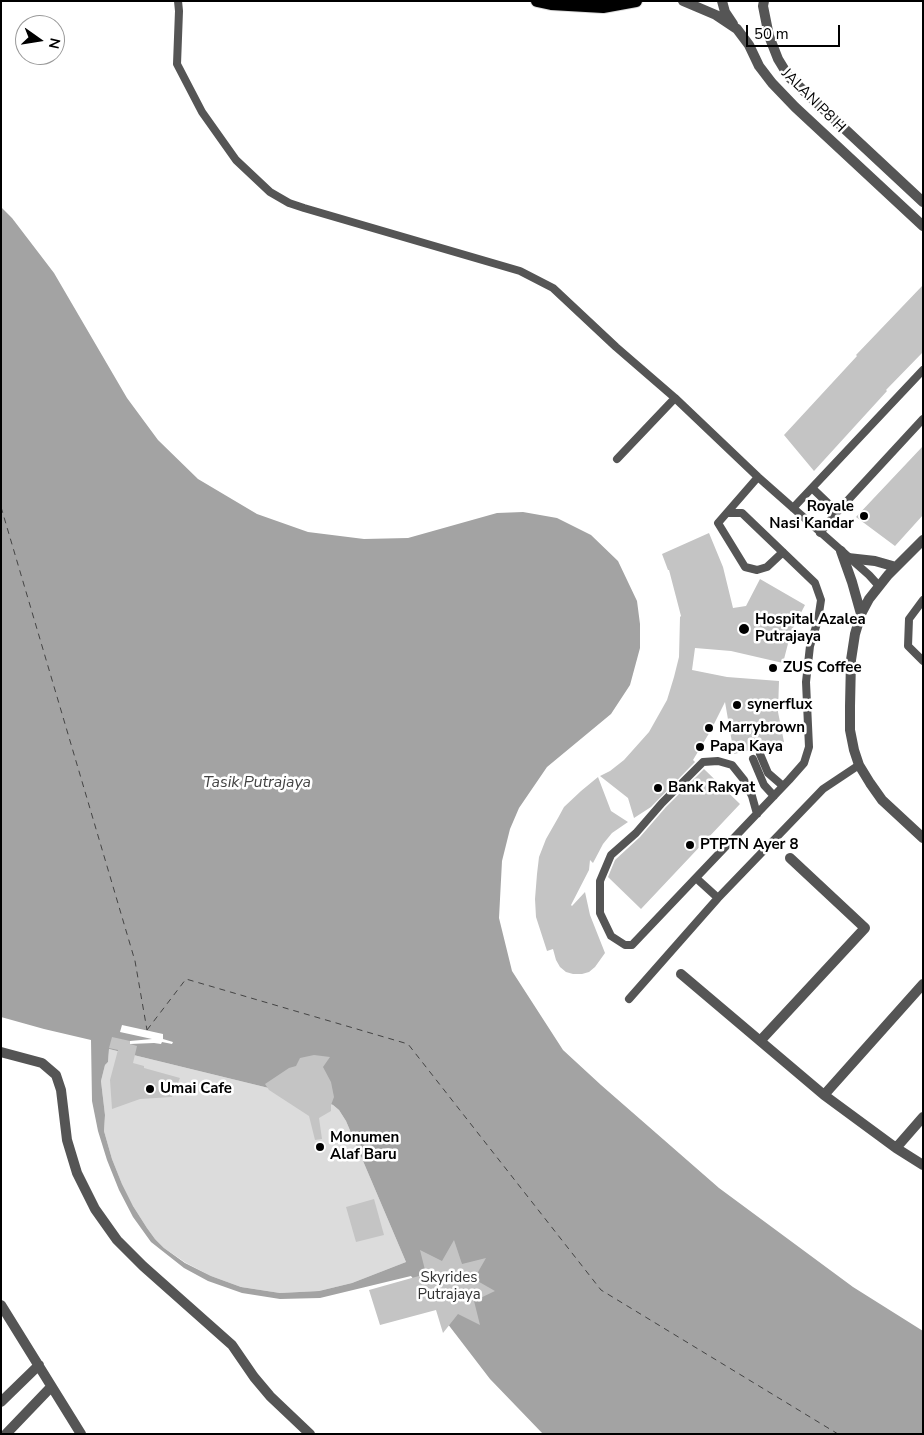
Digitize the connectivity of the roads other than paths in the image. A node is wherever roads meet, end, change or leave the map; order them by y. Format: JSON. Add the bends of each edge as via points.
{"nodes":[{"id":1,"x":178,"y":1,"type":"edge"},
{"id":2,"x":184,"y":1,"type":"edge"},
{"id":3,"x":537,"y":1,"type":"edge"},
{"id":4,"x":636,"y":1,"type":"edge"},
{"id":5,"x":683,"y":1,"type":"edge"},
{"id":6,"x":722,"y":1,"type":"edge"},
{"id":7,"x":763,"y":3,"type":"edge"},
{"id":8,"x":179,"y":11,"type":"junction"},
{"id":9,"x":737,"y":29,"type":"junction"},
{"id":10,"x":923,"y":202,"type":"edge"},
{"id":11,"x":923,"y":226,"type":"edge"},
{"id":12,"x":923,"y":370,"type":"edge"},
{"id":13,"x":675,"y":398,"type":"junction"},
{"id":14,"x":923,"y":419,"type":"edge"},
{"id":15,"x":617,"y":459,"type":"dead end"},
{"id":16,"x":758,"y":477,"type":"junction"},
{"id":17,"x":812,"y":488,"type":"junction"},
{"id":18,"x":744,"y":492,"type":"junction"},
{"id":19,"x":793,"y":508,"type":"junction"},
{"id":20,"x":837,"y":512,"type":"junction"},
{"id":21,"x":727,"y":513,"type":"junction"},
{"id":22,"x":742,"y":513,"type":"junction"},
{"id":23,"x":820,"y":533,"type":"junction"},
{"id":24,"x":923,"y":540,"type":"edge"},
{"id":25,"x":783,"y":552,"type":"junction"},
{"id":26,"x":845,"y":554,"type":"junction"},
{"id":27,"x":896,"y":567,"type":"junction"},
{"id":28,"x":879,"y":586,"type":"junction"},
{"id":29,"x":923,"y":600,"type":"edge"},
{"id":30,"x":861,"y":614,"type":"junction"},
{"id":31,"x":923,"y":661,"type":"edge"},
{"id":32,"x":760,"y":754,"type":"dead end"},
{"id":33,"x":753,"y":759,"type":"dead end"},
{"id":34,"x":859,"y":765,"type":"junction"},
{"id":35,"x":783,"y":786,"type":"junction"},
{"id":36,"x":774,"y":796,"type":"junction"},
{"id":37,"x":757,"y":814,"type":"junction"},
{"id":38,"x":923,"y":838,"type":"edge"},
{"id":39,"x":790,"y":858,"type":"dead end"},
{"id":40,"x":696,"y":878,"type":"junction"},
{"id":41,"x":718,"y":898,"type":"junction"},
{"id":42,"x":681,"y":974,"type":"dead end"},
{"id":43,"x":923,"y":984,"type":"edge"},
{"id":44,"x":629,"y":999,"type":"dead end"},
{"id":45,"x":761,"y":1040,"type":"junction"},
{"id":46,"x":1,"y":1052,"type":"edge"},
{"id":47,"x":824,"y":1095,"type":"junction"},
{"id":48,"x":923,"y":1117,"type":"edge"},
{"id":49,"x":896,"y":1148,"type":"junction"},
{"id":50,"x":923,"y":1164,"type":"edge"},
{"id":51,"x":1,"y":1305,"type":"edge"},
{"id":52,"x":39,"y":1365,"type":"junction"},
{"id":53,"x":51,"y":1387,"type":"junction"},
{"id":54,"x":1,"y":1402,"type":"edge"},
{"id":55,"x":6,"y":1434,"type":"edge"},
{"id":56,"x":81,"y":1434,"type":"edge"},
{"id":57,"x":310,"y":1434,"type":"edge"}],
"edges":[{"from":1,"to":8,"type":"lane"},
{"from":2,"to":8,"type":"lane"},
{"from":3,"to":4,"type":"main road","via":[[603,7]]},
{"from":5,"to":9,"type":"street","name":"JALAN P8 H","via":[[716,15]]},
{"from":6,"to":9,"type":"street","via":[[725,12]]},
{"from":7,"to":10,"type":"street","name":"JALAN P8 H","via":[[769,36],[789,77]]},
{"from":8,"to":13,"type":"lane","via":[[177,64],[202,112],[236,160],[270,192],[304,208],[520,271],[553,288]]},
{"from":9,"to":11,"type":"street","name":"JALAN P8 H","via":[[759,66],[794,107]]},
{"from":12,"to":17,"type":"lane"},
{"from":13,"to":15,"type":"lane"},
{"from":13,"to":16,"type":"lane"},
{"from":14,"to":20,"type":"lane"},
{"from":16,"to":18,"type":"lane"},
{"from":16,"to":19,"type":"lane"},
{"from":17,"to":19,"type":"lane"},
{"from":17,"to":20,"type":"lane"},
{"from":18,"to":21,"type":"lane"},
{"from":18,"to":22,"type":"lane"},
{"from":19,"to":23,"type":"lane"},
{"from":20,"to":23,"type":"lane"},
{"from":21,"to":22,"type":"lane"},
{"from":21,"to":25,"type":"lane","via":[[718,523],[746,567],[757,570],[767,567]]},
{"from":22,"to":25,"type":"lane"},
{"from":23,"to":26,"type":"lane"},
{"from":24,"to":27,"type":"street"},
{"from":25,"to":35,"type":"lane","via":[[815,583],[821,600],[810,646],[806,682],[809,747],[804,763]]},
{"from":26,"to":27,"type":"street"},
{"from":26,"to":28,"type":"lane"},
{"from":26,"to":30,"type":"street"},
{"from":27,"to":28,"type":"street"},
{"from":28,"to":30,"type":"street"},
{"from":29,"to":31,"type":"lane","via":[[908,619],[908,646]]},
{"from":30,"to":34,"type":"street","via":[[855,634],[850,706],[850,730]]},
{"from":32,"to":35,"type":"lane","via":[[768,773]]},
{"from":33,"to":36,"type":"lane","via":[[764,785]]},
{"from":34,"to":38,"type":"street","via":[[882,800]]},
{"from":34,"to":41,"type":"lane","via":[[823,790]]},
{"from":35,"to":36,"type":"lane"},
{"from":36,"to":37,"type":"lane"},
{"from":37,"to":40,"type":"lane"},
{"from":37,"to":40,"type":"lane","via":[[744,780],[732,765],[718,761],[703,762],[611,855],[600,880],[600,913],[611,936],[632,945]]},
{"from":39,"to":45,"type":"street","via":[[865,928]]},
{"from":40,"to":41,"type":"lane"},
{"from":41,"to":44,"type":"lane"},
{"from":42,"to":45,"type":"street"},
{"from":43,"to":47,"type":"street"},
{"from":45,"to":47,"type":"street"},
{"from":46,"to":57,"type":"street","via":[[42,1064],[56,1075],[67,1140],[95,1209],[117,1240],[232,1345],[270,1396]]},
{"from":47,"to":49,"type":"street"},
{"from":48,"to":49,"type":"street"},
{"from":49,"to":50,"type":"street"},
{"from":51,"to":52,"type":"street"},
{"from":52,"to":53,"type":"street"},
{"from":52,"to":54,"type":"street"},
{"from":53,"to":55,"type":"street"},
{"from":53,"to":56,"type":"street"}]}
